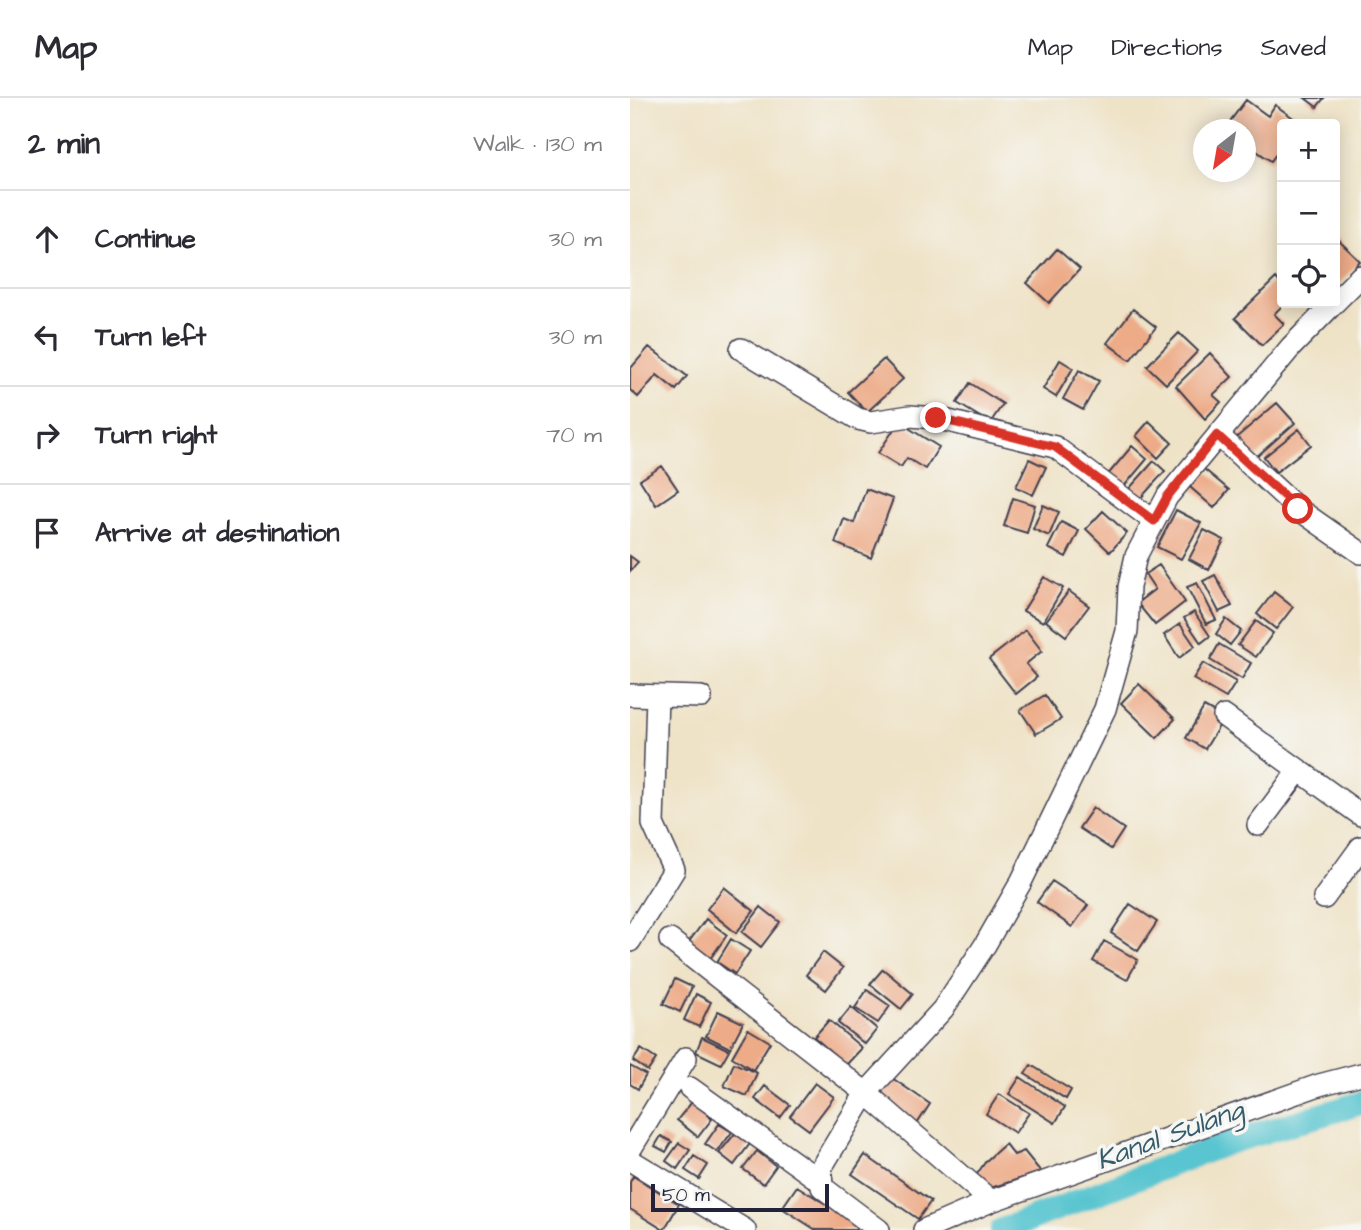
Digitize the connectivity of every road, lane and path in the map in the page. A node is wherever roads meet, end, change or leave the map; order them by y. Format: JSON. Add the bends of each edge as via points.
{"nodes":[{"id":1,"x":1361,"y":276,"type":"edge"},
{"id":2,"x":1340,"y":296,"type":"edge"},
{"id":3,"x":1328,"y":308,"type":"edge"},
{"id":4,"x":741,"y":349,"type":"dead end"},
{"id":5,"x":1217,"y":435,"type":"junction"},
{"id":6,"x":1154,"y":521,"type":"junction"},
{"id":7,"x":1361,"y":553,"type":"edge"},
{"id":8,"x":630,"y":695,"type":"edge"},
{"id":9,"x":657,"y":696,"type":"junction"},
{"id":10,"x":701,"y":697,"type":"dead end"},
{"id":11,"x":1224,"y":716,"type":"dead end"},
{"id":12,"x":1299,"y":770,"type":"junction"},
{"id":13,"x":1361,"y":815,"type":"edge"},
{"id":14,"x":1258,"y":825,"type":"dead end"},
{"id":15,"x":1361,"y":847,"type":"edge"},
{"id":16,"x":1324,"y":898,"type":"dead end"},
{"id":17,"x":670,"y":940,"type":"dead end"},
{"id":18,"x":630,"y":941,"type":"edge"},
{"id":19,"x":685,"y":1058,"type":"dead end"},
{"id":20,"x":1361,"y":1074,"type":"edge"},
{"id":21,"x":690,"y":1088,"type":"dead end"},
{"id":22,"x":866,"y":1093,"type":"junction"},
{"id":23,"x":630,"y":1150,"type":"edge"},
{"id":24,"x":630,"y":1160,"type":"edge"},
{"id":25,"x":820,"y":1181,"type":"junction"},
{"id":26,"x":991,"y":1201,"type":"junction"},
{"id":27,"x":927,"y":1229,"type":"edge"},
{"id":28,"x":745,"y":1230,"type":"edge"},
{"id":29,"x":879,"y":1230,"type":"edge"}],
"edges":[{"from":1,"to":2,"type":"street"},
{"from":3,"to":5,"type":"street"},
{"from":4,"to":6,"type":"street","via":[[858,419],[936,418],[1055,447]]},
{"from":5,"to":6,"type":"street","via":[[1167,497]]},
{"from":5,"to":7,"type":"street","via":[[1298,509]]},
{"from":6,"to":22,"type":"street","via":[[1136,556],[1127,631],[1105,709],[1021,882],[943,1009]]},
{"from":8,"to":9,"type":"street"},
{"from":9,"to":10,"type":"street"},
{"from":9,"to":18,"type":"street","via":[[653,824],[674,870]]},
{"from":11,"to":12,"type":"street"},
{"from":12,"to":13,"type":"street"},
{"from":12,"to":14,"type":"street"},
{"from":15,"to":16,"type":"street"},
{"from":17,"to":22,"type":"street"},
{"from":19,"to":23,"type":"street"},
{"from":20,"to":26,"type":"street"},
{"from":21,"to":25,"type":"street"},
{"from":22,"to":25,"type":"street","via":[[821,1168]]},
{"from":22,"to":26,"type":"street"},
{"from":24,"to":28,"type":"street"},
{"from":25,"to":29,"type":"street"},
{"from":26,"to":27,"type":"street"}]}
